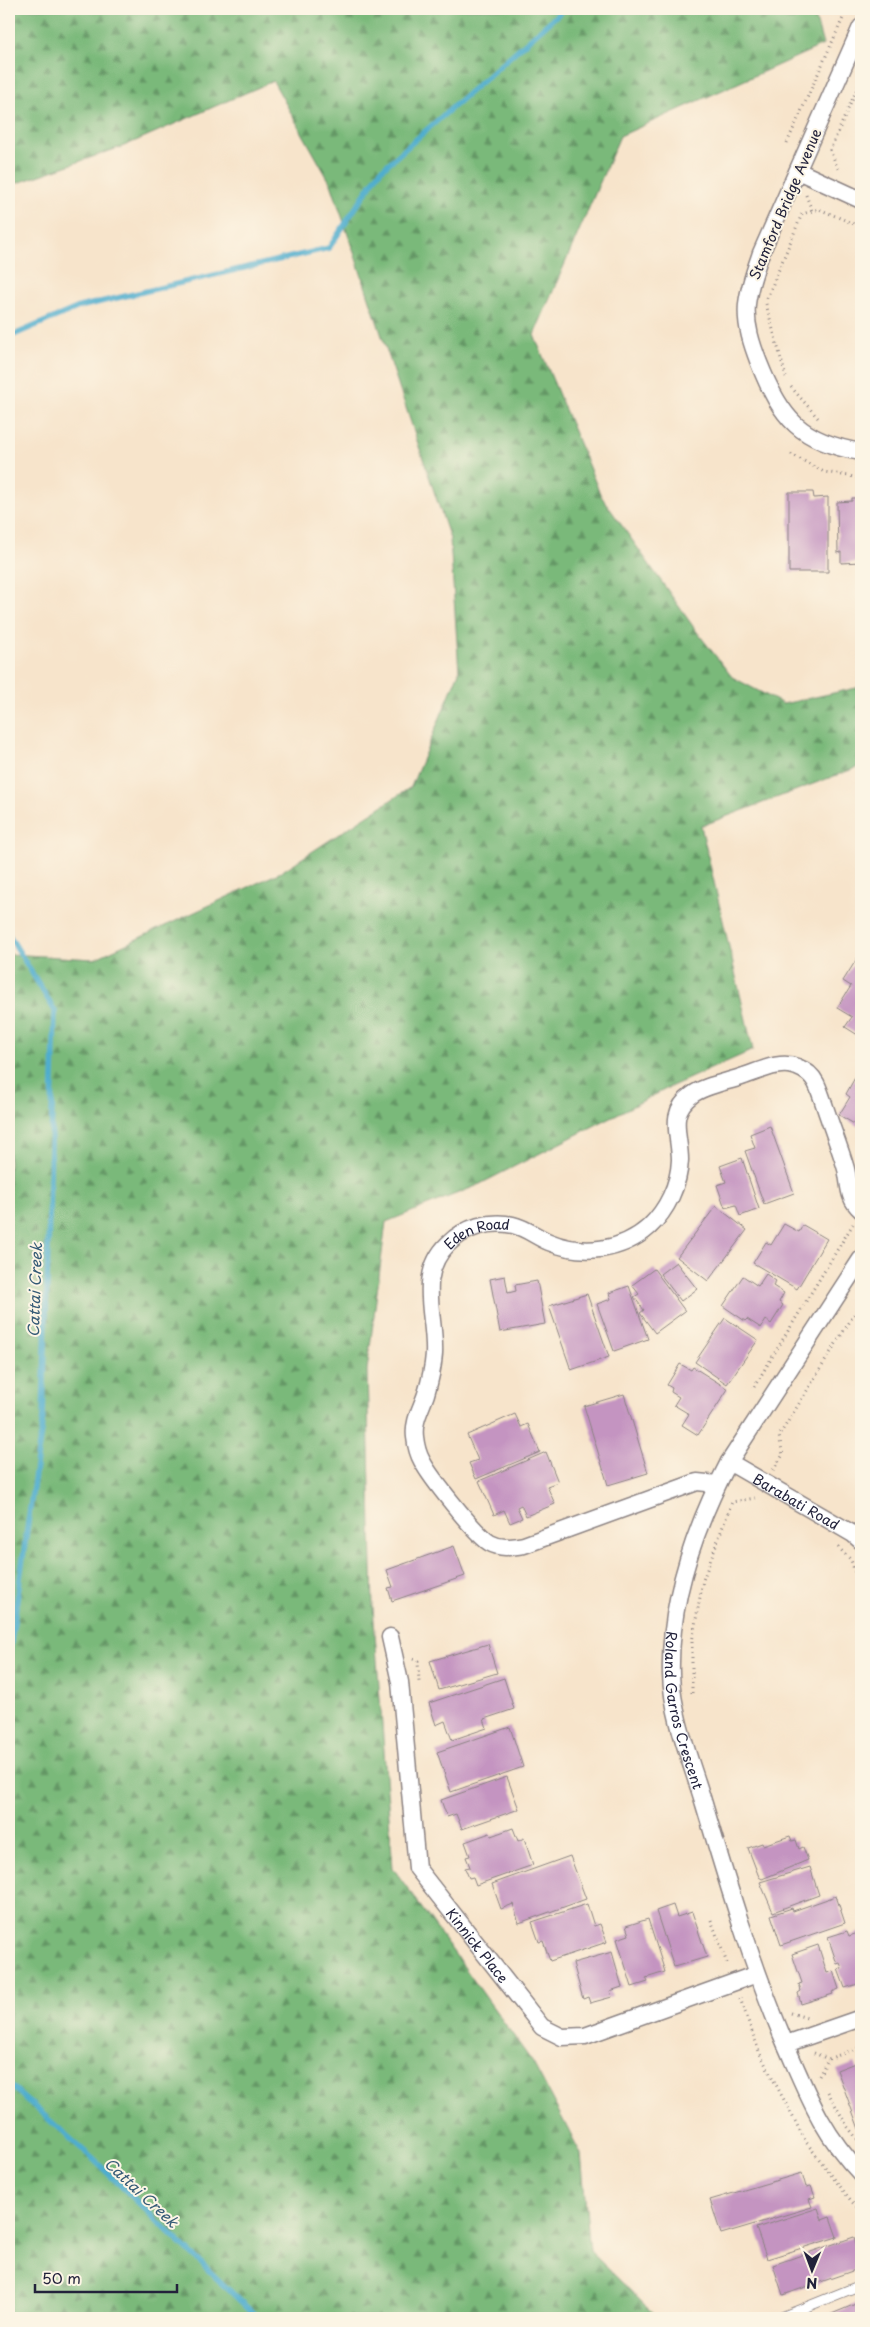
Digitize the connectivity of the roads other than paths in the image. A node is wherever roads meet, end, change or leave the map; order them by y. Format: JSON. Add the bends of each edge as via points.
{"nodes":[{"id":1,"x":861,"y":27,"type":"edge"},
{"id":2,"x":798,"y":171,"type":"junction"},
{"id":3,"x":861,"y":200,"type":"edge"},
{"id":4,"x":861,"y":452,"type":"edge"},
{"id":5,"x":859,"y":1214,"type":"edge"},
{"id":6,"x":861,"y":1259,"type":"edge"},
{"id":7,"x":855,"y":1280,"type":"edge"},
{"id":8,"x":729,"y":1462,"type":"junction"},
{"id":9,"x":717,"y":1484,"type":"junction"},
{"id":10,"x":861,"y":1541,"type":"edge"},
{"id":11,"x":390,"y":1637,"type":"dead end"},
{"id":12,"x":757,"y":1974,"type":"junction"},
{"id":13,"x":861,"y":2018,"type":"edge"},
{"id":14,"x":786,"y":2044,"type":"junction"},
{"id":15,"x":861,"y":2174,"type":"edge"},
{"id":16,"x":861,"y":2285,"type":"edge"},
{"id":17,"x":779,"y":2318,"type":"edge"}],
"edges":[{"from":1,"to":2,"type":"street","name":"Stamford Bridge Avenue"},
{"from":2,"to":3,"type":"street"},
{"from":2,"to":4,"type":"street","name":"Stamford Bridge Avenue","via":[[754,274],[747,306],[751,337],[770,392],[793,423],[825,444]]},
{"from":5,"to":9,"type":"street","name":"Eden Road","via":[[815,1081],[800,1068],[783,1064],[695,1093],[681,1106],[675,1120],[680,1162],[676,1186],[659,1217],[637,1236],[605,1249],[587,1250],[566,1248],[515,1225],[494,1223],[460,1234],[439,1255],[428,1288],[434,1358],[415,1425],[415,1439],[423,1464],[482,1538],[500,1547],[524,1545],[697,1482]]},
{"from":6,"to":7,"type":"street","name":"Roland Garros Crescent"},
{"from":7,"to":8,"type":"street","name":"Roland Garros Crescent"},
{"from":8,"to":9,"type":"street","name":"Roland Garros Crescent"},
{"from":8,"to":10,"type":"street","name":"Barabati Road"},
{"from":9,"to":12,"type":"street","name":"Roland Garros Crescent","via":[[682,1574],[671,1676],[676,1709]]},
{"from":11,"to":12,"type":"street","name":"Kinnick Place","via":[[400,1682],[417,1868],[542,2027],[562,2038],[585,2036]]},
{"from":12,"to":14,"type":"street","name":"Roland Garros Crescent"},
{"from":13,"to":14,"type":"street"},
{"from":14,"to":15,"type":"street","name":"Roland Garros Crescent","via":[[820,2122]]},
{"from":16,"to":17,"type":"lane"}]}
